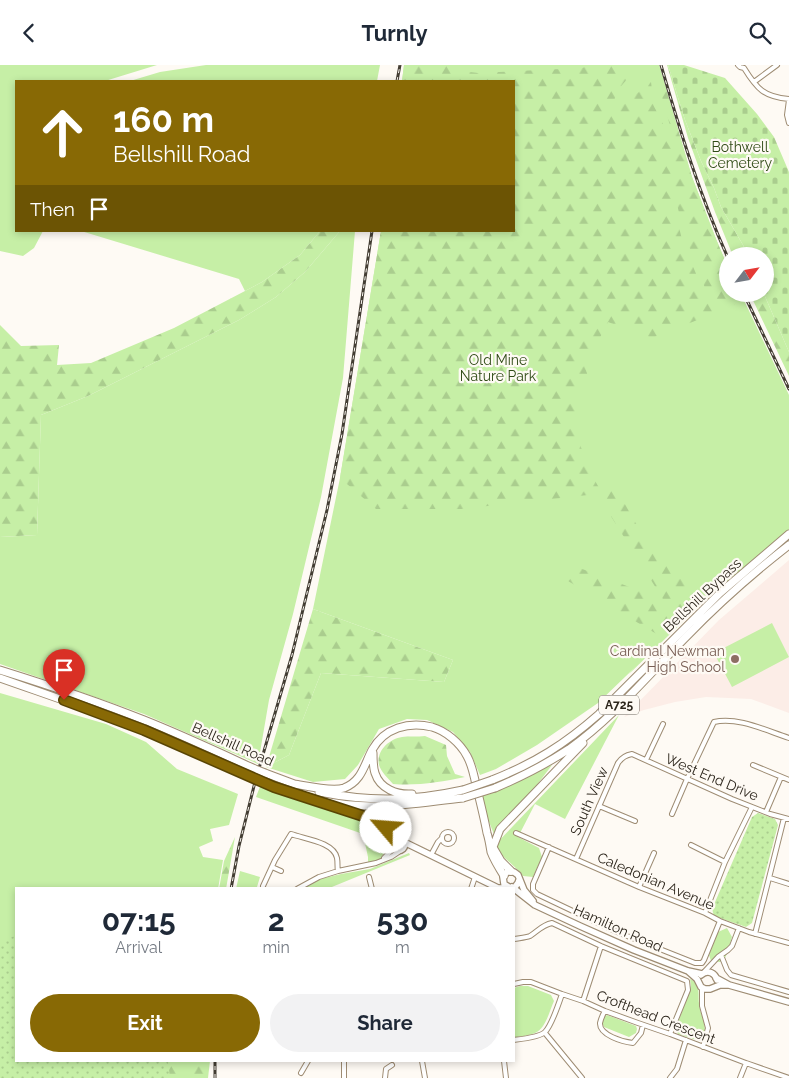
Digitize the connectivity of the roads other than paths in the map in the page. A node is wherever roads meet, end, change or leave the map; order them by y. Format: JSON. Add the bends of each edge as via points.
{"nodes":[{"id":1,"x":738,"y":65,"type":"edge"},
{"id":2,"x":777,"y":65,"type":"edge"},
{"id":3,"x":746,"y":66,"type":"edge"},
{"id":4,"x":754,"y":82,"type":"junction"},
{"id":5,"x":789,"y":100,"type":"edge"},
{"id":6,"x":789,"y":123,"type":"edge"},
{"id":7,"x":789,"y":535,"type":"edge"},
{"id":8,"x":789,"y":545,"type":"edge"},
{"id":9,"x":0,"y":669,"type":"edge"},
{"id":10,"x":0,"y":678,"type":"edge"},
{"id":11,"x":604,"y":721,"type":"junction"},
{"id":12,"x":663,"y":724,"type":"dead end"},
{"id":13,"x":789,"y":738,"type":"edge"},
{"id":14,"x":372,"y":750,"type":"junction"},
{"id":15,"x":627,"y":755,"type":"joint"},
{"id":16,"x":646,"y":760,"type":"junction"},
{"id":17,"x":753,"y":765,"type":"dead end"},
{"id":18,"x":781,"y":777,"type":"junction"},
{"id":19,"x":687,"y":779,"type":"junction"},
{"id":20,"x":789,"y":780,"type":"edge"},
{"id":21,"x":493,"y":784,"type":"junction"},
{"id":22,"x":294,"y":785,"type":"junction"},
{"id":23,"x":463,"y":790,"type":"joint"},
{"id":24,"x":286,"y":791,"type":"junction"},
{"id":25,"x":444,"y":794,"type":"junction"},
{"id":26,"x":463,"y":798,"type":"joint"},
{"id":27,"x":599,"y":806,"type":"junction"},
{"id":28,"x":752,"y":807,"type":"junction"},
{"id":29,"x":766,"y":812,"type":"junction"},
{"id":30,"x":672,"y":814,"type":"dead end"},
{"id":31,"x":784,"y":818,"type":"junction"},
{"id":32,"x":789,"y":819,"type":"edge"},
{"id":33,"x":635,"y":821,"type":"dead end"},
{"id":34,"x":516,"y":833,"type":"dead end"},
{"id":35,"x":442,"y":838,"type":"dead end"},
{"id":36,"x":488,"y":838,"type":"junction"},
{"id":37,"x":404,"y":842,"type":"junction"},
{"id":38,"x":691,"y":845,"type":"dead end"},
{"id":39,"x":414,"y":847,"type":"junction"},
{"id":40,"x":493,"y":847,"type":"junction"},
{"id":41,"x":549,"y":847,"type":"junction"},
{"id":42,"x":398,"y":848,"type":"junction"},
{"id":43,"x":654,"y":853,"type":"dead end"},
{"id":44,"x":431,"y":855,"type":"junction"},
{"id":45,"x":576,"y":859,"type":"junction"},
{"id":46,"x":725,"y":862,"type":"junction"},
{"id":47,"x":272,"y":867,"type":"junction"},
{"id":48,"x":281,"y":871,"type":"dead end"},
{"id":49,"x":338,"y":871,"type":"junction"},
{"id":50,"x":511,"y":871,"type":"junction"},
{"id":51,"x":369,"y":877,"type":"dead end"},
{"id":52,"x":475,"y":877,"type":"junction"},
{"id":53,"x":503,"y":877,"type":"junction"},
{"id":54,"x":770,"y":878,"type":"junction"},
{"id":55,"x":519,"y":880,"type":"junction"},
{"id":56,"x":491,"y":884,"type":"junction"},
{"id":57,"x":789,"y":884,"type":"edge"},
{"id":58,"x":263,"y":885,"type":"dead end"},
{"id":59,"x":301,"y":887,"type":"edge"},
{"id":60,"x":372,"y":887,"type":"edge"},
{"id":61,"x":471,"y":887,"type":"edge"},
{"id":62,"x":496,"y":887,"type":"edge"},
{"id":63,"x":510,"y":887,"type":"joint"},
{"id":64,"x":639,"y":887,"type":"junction"},
{"id":65,"x":515,"y":891,"type":"edge"},
{"id":66,"x":538,"y":906,"type":"junction"},
{"id":67,"x":705,"y":913,"type":"junction"},
{"id":68,"x":720,"y":921,"type":"junction"},
{"id":69,"x":739,"y":928,"type":"junction"},
{"id":70,"x":755,"y":934,"type":"junction"},
{"id":71,"x":515,"y":939,"type":"edge"},
{"id":72,"x":789,"y":943,"type":"edge"},
{"id":73,"x":601,"y":945,"type":"junction"},
{"id":74,"x":721,"y":955,"type":"junction"},
{"id":75,"x":713,"y":963,"type":"junction"},
{"id":76,"x":688,"y":971,"type":"junction"},
{"id":77,"x":703,"y":973,"type":"junction"},
{"id":78,"x":716,"y":977,"type":"junction"},
{"id":79,"x":515,"y":984,"type":"edge"},
{"id":80,"x":700,"y":985,"type":"junction"},
{"id":81,"x":729,"y":985,"type":"junction"},
{"id":82,"x":712,"y":988,"type":"junction"},
{"id":83,"x":789,"y":992,"type":"edge"},
{"id":84,"x":562,"y":994,"type":"junction"},
{"id":85,"x":702,"y":999,"type":"junction"},
{"id":86,"x":583,"y":1001,"type":"junction"},
{"id":87,"x":789,"y":1002,"type":"edge"},
{"id":88,"x":605,"y":1011,"type":"junction"},
{"id":89,"x":643,"y":1025,"type":"junction"},
{"id":90,"x":545,"y":1033,"type":"junction"},
{"id":91,"x":670,"y":1034,"type":"junction"},
{"id":92,"x":515,"y":1040,"type":"edge"},
{"id":93,"x":686,"y":1040,"type":"junction"},
{"id":94,"x":703,"y":1047,"type":"junction"},
{"id":95,"x":307,"y":1062,"type":"edge"},
{"id":96,"x":344,"y":1062,"type":"edge"},
{"id":97,"x":422,"y":1062,"type":"edge"},
{"id":98,"x":504,"y":1062,"type":"edge"},
{"id":99,"x":746,"y":1063,"type":"junction"},
{"id":100,"x":392,"y":1065,"type":"dead end"},
{"id":101,"x":301,"y":1073,"type":"dead end"},
{"id":102,"x":789,"y":1077,"type":"edge"},
{"id":103,"x":344,"y":1078,"type":"edge"},
{"id":104,"x":385,"y":1078,"type":"edge"},
{"id":105,"x":425,"y":1078,"type":"edge"},
{"id":106,"x":506,"y":1078,"type":"edge"},
{"id":107,"x":582,"y":1078,"type":"edge"},
{"id":108,"x":670,"y":1078,"type":"edge"},
{"id":109,"x":740,"y":1078,"type":"edge"}],
"edges":[{"from":1,"to":3,"type":"street"},
{"from":2,"to":4,"type":"street"},
{"from":3,"to":4,"type":"street"},
{"from":4,"to":5,"type":"street","via":[[772,97]]},
{"from":5,"to":6,"type":"street"},
{"from":7,"to":21,"type":"highway","name":"Bellshill Bypass","number":"A725","via":[[720,593],[586,726],[549,753]]},
{"from":8,"to":11,"type":"highway","name":"Bellshill Bypass","number":"A725","via":[[725,598]]},
{"from":9,"to":22,"type":"highway","name":"Bellshill Road","number":"A725","bridge":true,"via":[[143,720]]},
{"from":10,"to":24,"type":"highway","name":"Bellshill Road","number":"A725","bridge":true,"via":[[81,705]]},
{"from":11,"to":21,"type":"highway","name":"Bellshill Bypass","number":"A725","via":[[552,761]]},
{"from":11,"to":40,"type":"highway","via":[[500,829]]},
{"from":12,"to":16,"type":"street"},
{"from":13,"to":19,"type":"street","via":[[742,723],[714,722]]},
{"from":14,"to":22,"type":"highway","via":[[365,769],[350,785],[334,790]]},
{"from":14,"to":25,"type":"highway","via":[[375,776],[385,788],[404,795]]},
{"from":14,"to":36,"type":"highway","via":[[381,738],[400,727],[421,725],[447,734],[462,748],[471,764]]},
{"from":15,"to":16,"type":"street","name":"West End Drive"},
{"from":15,"to":27,"type":"street","name":"South View","via":[[618,763]]},
{"from":16,"to":19,"type":"street","name":"West End Drive"},
{"from":17,"to":18,"type":"street"},
{"from":18,"to":20,"type":"street"},
{"from":18,"to":29,"type":"street"},
{"from":19,"to":28,"type":"street","name":"West End Drive"},
{"from":19,"to":30,"type":"street"},
{"from":21,"to":23,"type":"highway","name":"Bellshill Bypass","number":"A725","bridge":true},
{"from":21,"to":26,"type":"highway","name":"Bellshill Bypass","number":"A725","bridge":true},
{"from":22,"to":25,"type":"highway","name":"Bellshill Road","number":"A725","via":[[343,797],[371,799]]},
{"from":23,"to":25,"type":"highway","name":"Bellshill Road","number":"A725"},
{"from":24,"to":26,"type":"highway","name":"Bellshill Road","number":"A725","via":[[324,801],[371,806]]},
{"from":24,"to":42,"type":"highway","via":[[366,817],[386,828]]},
{"from":27,"to":33,"type":"street"},
{"from":27,"to":45,"type":"street","name":"South View"},
{"from":28,"to":29,"type":"street","name":"West End Drive"},
{"from":28,"to":46,"type":"street"},
{"from":29,"to":31,"type":"street","name":"West End Drive"},
{"from":31,"to":32,"type":"street","name":"West End Drive"},
{"from":31,"to":54,"type":"street"},
{"from":34,"to":41,"type":"street","name":"Caledonian Avenue"},
{"from":35,"to":44,"type":"street"},
{"from":36,"to":40,"type":"highway"},
{"from":36,"to":53,"type":"highway"},
{"from":37,"to":39,"type":"main road","name":"Hamilton Road"},
{"from":37,"to":42,"type":"main road","via":[[404,846]]},
{"from":37,"to":42,"type":"main road","via":[[396,841]]},
{"from":38,"to":46,"type":"street"},
{"from":39,"to":42,"type":"main road"},
{"from":39,"to":44,"type":"main road","name":"Hamilton Road"},
{"from":40,"to":50,"type":"highway"},
{"from":41,"to":45,"type":"street","name":"Caledonian Avenue"},
{"from":41,"to":68,"type":"street","via":[[533,890],[617,931],[702,963]]},
{"from":42,"to":49,"type":"street","via":[[376,863]]},
{"from":43,"to":64,"type":"street"},
{"from":44,"to":52,"type":"main road","name":"Hamilton Road"},
{"from":45,"to":64,"type":"street","name":"Caledonian Avenue"},
{"from":46,"to":67,"type":"street"},
{"from":47,"to":48,"type":"street"},
{"from":47,"to":49,"type":"street","via":[[292,835],[330,848],[337,857]]},
{"from":47,"to":58,"type":"street"},
{"from":49,"to":59,"type":"street"},
{"from":50,"to":53,"type":"main road"},
{"from":50,"to":55,"type":"main road"},
{"from":51,"to":60,"type":"street"},
{"from":52,"to":56,"type":"main road","name":"Hamilton Road"},
{"from":52,"to":61,"type":"street"},
{"from":53,"to":56,"type":"main road"},
{"from":53,"to":63,"type":"main road","via":[[504,884]]},
{"from":54,"to":57,"type":"street"},
{"from":54,"to":70,"type":"street"},
{"from":55,"to":63,"type":"main road","via":[[517,885]]},
{"from":55,"to":66,"type":"main road","name":"Hamilton Road"},
{"from":56,"to":62,"type":"main road","name":"Hamilton Road"},
{"from":64,"to":67,"type":"street","name":"Caledonian Avenue"},
{"from":65,"to":66,"type":"main road","name":"Hamilton Road"},
{"from":66,"to":76,"type":"main road","name":"Hamilton Road","via":[[617,943]]},
{"from":67,"to":68,"type":"street","name":"Caledonian Avenue"},
{"from":68,"to":69,"type":"street","name":"Caledonian Avenue"},
{"from":69,"to":70,"type":"street","name":"Caledonian Avenue"},
{"from":69,"to":74,"type":"street","via":[[732,946]]},
{"from":70,"to":72,"type":"street","name":"Caledonian Avenue"},
{"from":71,"to":73,"type":"street","via":[[532,935],[552,923]]},
{"from":73,"to":86,"type":"street"},
{"from":73,"to":91,"type":"street","via":[[687,981],[688,990]]},
{"from":74,"to":75,"type":"street"},
{"from":74,"to":83,"type":"street","via":[[731,975]]},
{"from":75,"to":77,"type":"street"},
{"from":75,"to":78,"type":"street"},
{"from":76,"to":77,"type":"main road","name":"Hamilton Road"},
{"from":76,"to":80,"type":"main road","name":"Hamilton Road"},
{"from":77,"to":78,"type":"main road","via":[[711,972]]},
{"from":77,"to":80,"type":"main road"},
{"from":78,"to":81,"type":"main road"},
{"from":78,"to":82,"type":"main road"},
{"from":79,"to":84,"type":"street","name":"Crofthead Crescent","via":[[531,982]]},
{"from":80,"to":82,"type":"main road","via":[[705,989]]},
{"from":80,"to":85,"type":"street"},
{"from":81,"to":82,"type":"main road"},
{"from":81,"to":87,"type":"main road"},
{"from":82,"to":85,"type":"street"},
{"from":84,"to":86,"type":"street","name":"Crofthead Crescent"},
{"from":84,"to":90,"type":"street"},
{"from":85,"to":94,"type":"street","via":[[708,1028]]},
{"from":86,"to":88,"type":"street","name":"Crofthead Crescent"},
{"from":88,"to":89,"type":"street","name":"Crofthead Crescent"},
{"from":88,"to":89,"type":"street","via":[[600,1024],[602,1030],[614,1037],[633,1043]]},
{"from":89,"to":91,"type":"street","name":"Crofthead Crescent"},
{"from":90,"to":92,"type":"street"},
{"from":90,"to":107,"type":"street"},
{"from":91,"to":93,"type":"street","name":"Crofthead Crescent"},
{"from":93,"to":94,"type":"street","name":"Crofthead Crescent"},
{"from":93,"to":108,"type":"street","via":[[677,1069]]},
{"from":94,"to":99,"type":"street","name":"Crofthead Crescent"},
{"from":95,"to":101,"type":"street"},
{"from":96,"to":103,"type":"street"},
{"from":97,"to":105,"type":"street"},
{"from":98,"to":106,"type":"street"},
{"from":99,"to":102,"type":"street","name":"Crofthead Crescent"},
{"from":99,"to":109,"type":"street"},
{"from":100,"to":104,"type":"street","via":[[386,1069]]}]}
